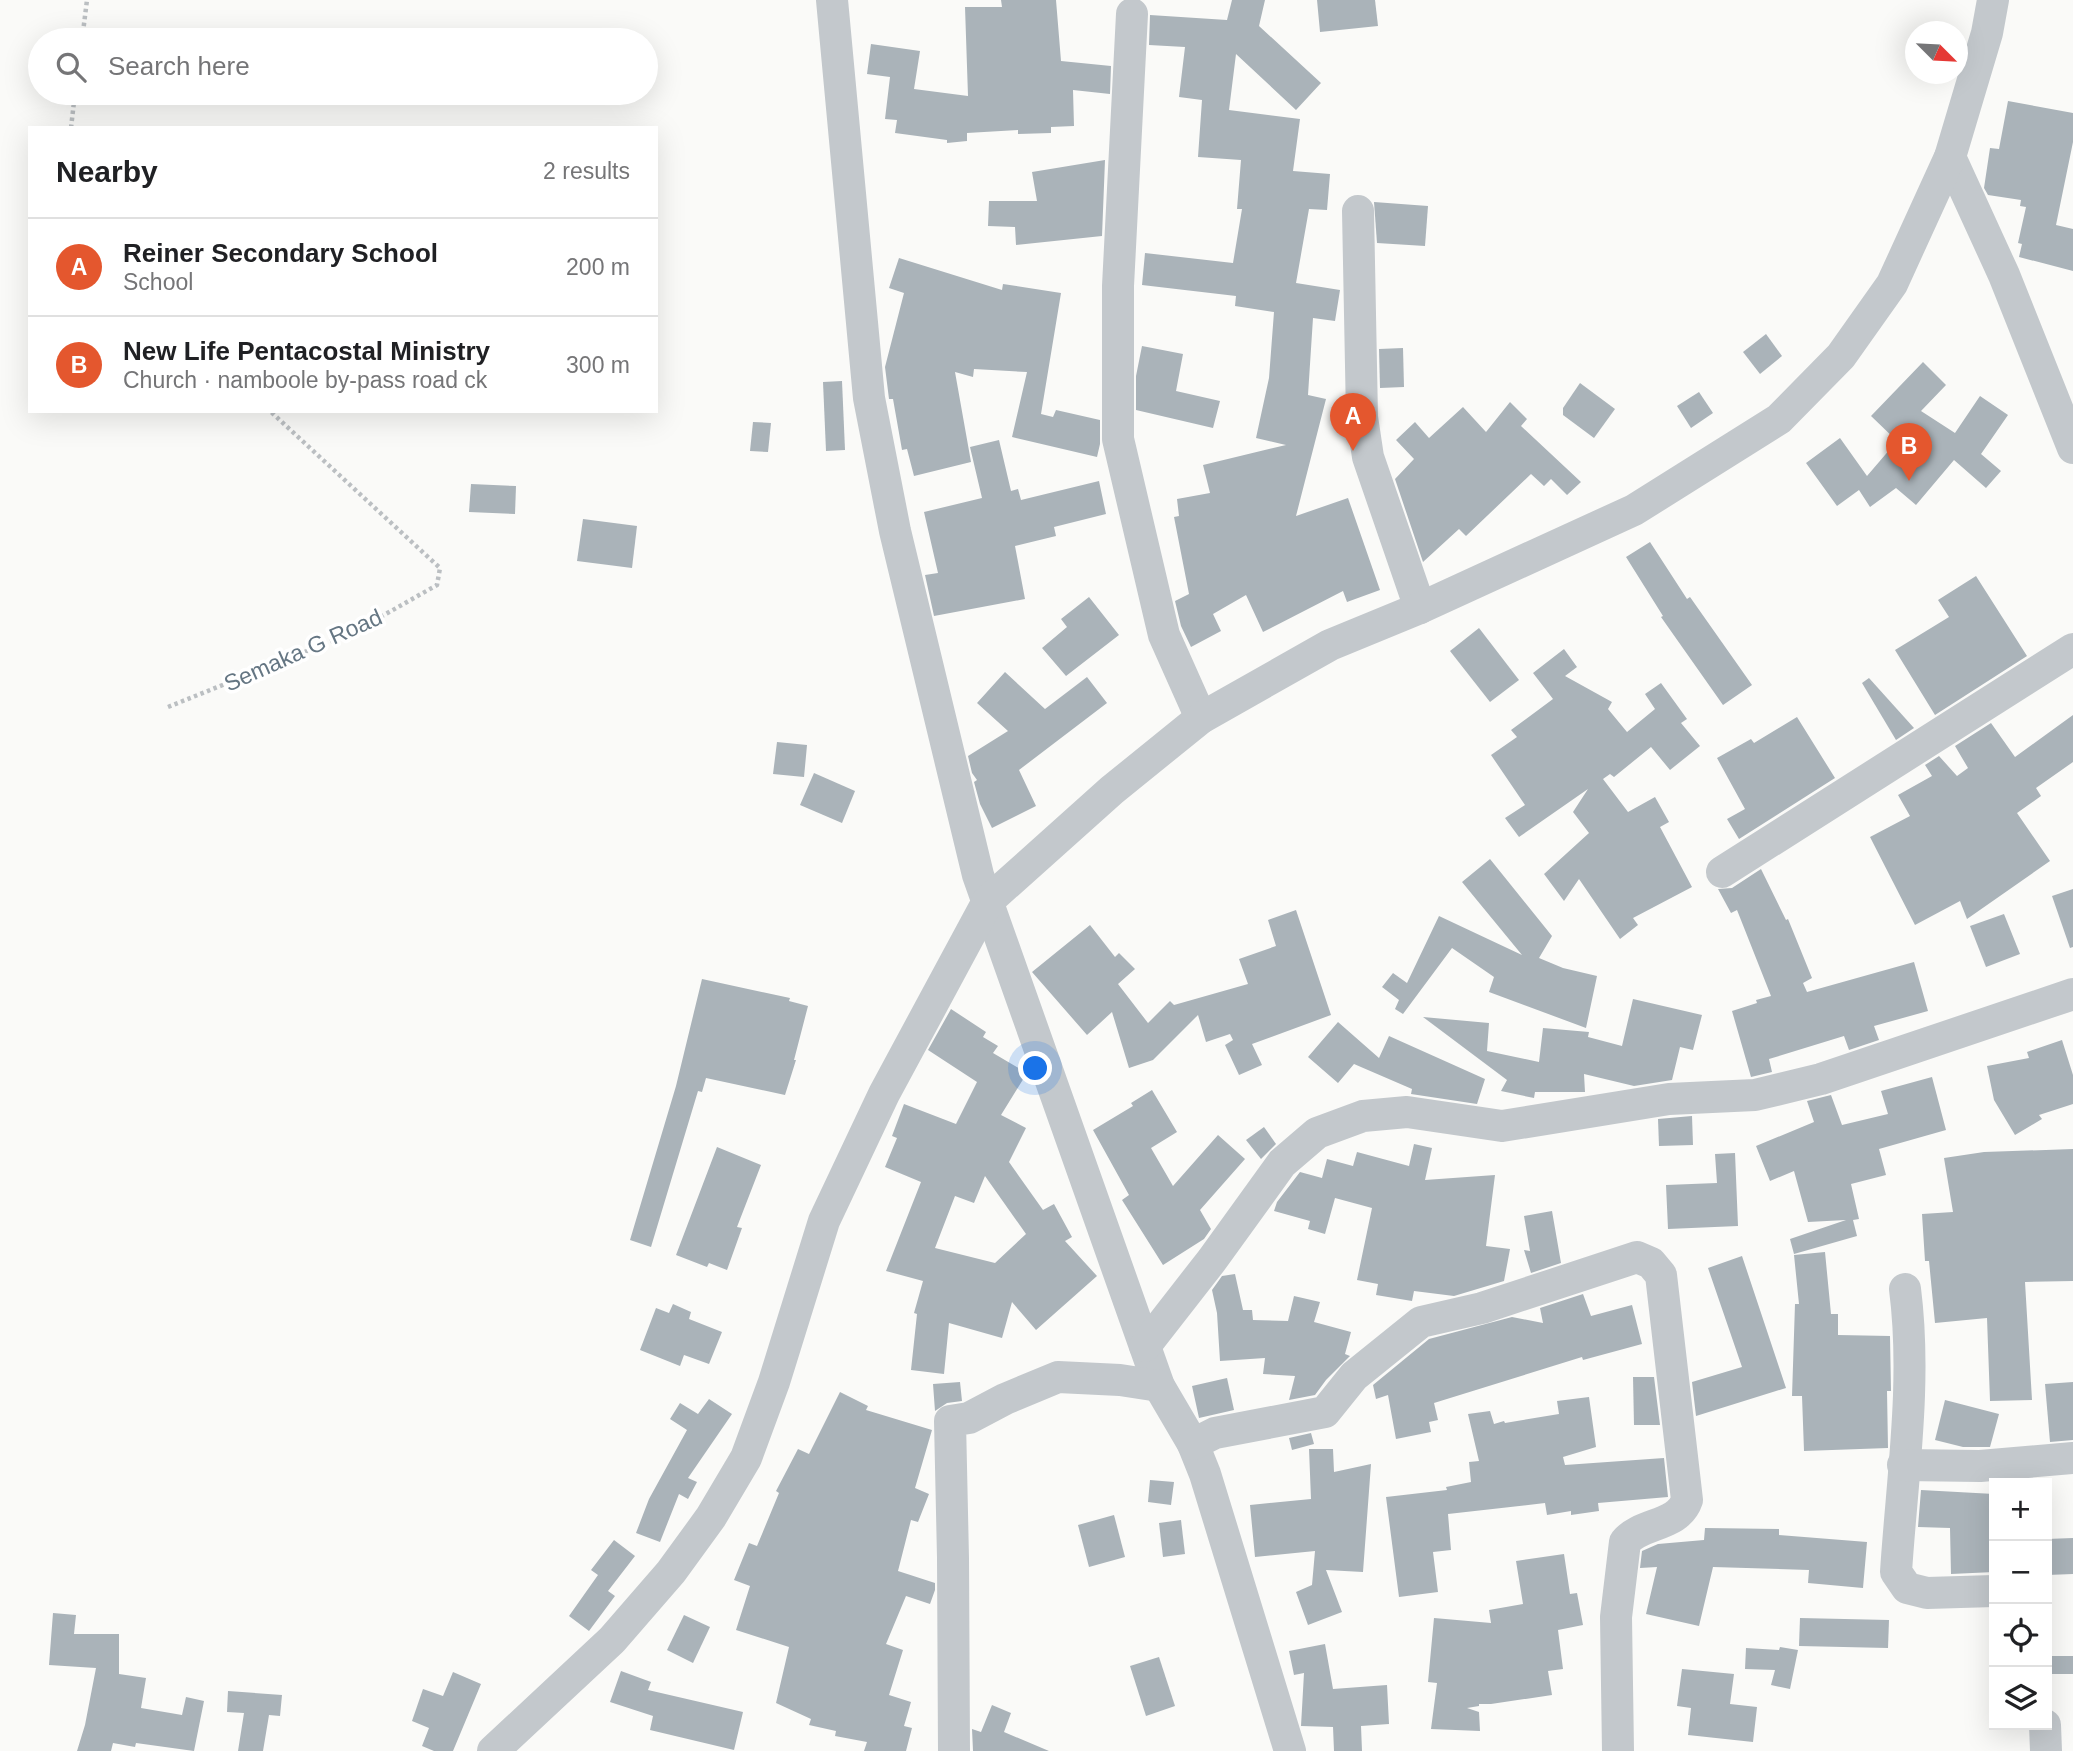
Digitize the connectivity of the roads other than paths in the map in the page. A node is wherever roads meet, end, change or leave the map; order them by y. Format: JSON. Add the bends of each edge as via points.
{"nodes":[{"id":1,"x":832,"y":0,"type":"edge"},
{"id":2,"x":1993,"y":0,"type":"edge"},
{"id":3,"x":1132,"y":14,"type":"dead end"},
{"id":4,"x":1950,"y":157,"type":"junction"},
{"id":5,"x":1358,"y":211,"type":"dead end"},
{"id":6,"x":2073,"y":449,"type":"edge"},
{"id":7,"x":1420,"y":608,"type":"junction"},
{"id":8,"x":2073,"y":649,"type":"edge"},
{"id":9,"x":1201,"y":718,"type":"junction"},
{"id":10,"x":1722,"y":872,"type":"dead end"},
{"id":11,"x":983,"y":888,"type":"junction"},
{"id":12,"x":2073,"y":994,"type":"edge"},
{"id":13,"x":1905,"y":1289,"type":"dead end"},
{"id":14,"x":1145,"y":1346,"type":"junction"},
{"id":15,"x":1159,"y":1386,"type":"junction"},
{"id":16,"x":1193,"y":1444,"type":"junction"},
{"id":17,"x":2073,"y":1458,"type":"edge"},
{"id":18,"x":1903,"y":1465,"type":"junction"},
{"id":19,"x":1989,"y":1591,"type":"edge"},
{"id":20,"x":2045,"y":1730,"type":"edge"},
{"id":21,"x":493,"y":1751,"type":"edge"},
{"id":22,"x":954,"y":1751,"type":"edge"},
{"id":23,"x":1290,"y":1751,"type":"edge"},
{"id":24,"x":1618,"y":1751,"type":"edge"},
{"id":25,"x":2046,"y":1751,"type":"edge"}],
"edges":[{"from":1,"to":11,"type":"street","via":[[869,398],[895,531]]},
{"from":2,"to":4,"type":"street"},
{"from":3,"to":9,"type":"street","via":[[1118,286],[1118,439],[1164,635]]},
{"from":4,"to":6,"type":"street","via":[[2004,275]]},
{"from":4,"to":7,"type":"street","via":[[1892,284],[1841,356],[1779,419],[1634,510]]},
{"from":5,"to":7,"type":"street","via":[[1362,417],[1368,457]]},
{"from":7,"to":9,"type":"street","via":[[1330,645]]},
{"from":8,"to":10,"type":"street"},
{"from":9,"to":11,"type":"street"},
{"from":11,"to":14,"type":"street"},
{"from":11,"to":21,"type":"street","via":[[824,1221],[746,1458],[671,1572],[612,1640]]},
{"from":12,"to":14,"type":"street","via":[[1821,1079],[1755,1095],[1669,1099],[1502,1126],[1407,1112],[1363,1116],[1317,1133],[1282,1163]]},
{"from":13,"to":18,"type":"street","via":[[1910,1328]]},
{"from":14,"to":15,"type":"street"},
{"from":15,"to":16,"type":"street"},
{"from":15,"to":22,"type":"street","via":[[1058,1377],[969,1418],[950,1421]]},
{"from":16,"to":23,"type":"street"},
{"from":16,"to":24,"type":"street","via":[[1215,1433],[1325,1412],[1354,1376],[1421,1322],[1637,1258],[1651,1263],[1661,1275],[1687,1500],[1684,1509],[1632,1533],[1625,1542],[1616,1617]]},
{"from":17,"to":18,"type":"street","via":[[1980,1466]]},
{"from":18,"to":19,"type":"street","via":[[1896,1572],[1907,1588],[1927,1593]]},
{"from":20,"to":25,"type":"street"}]}
